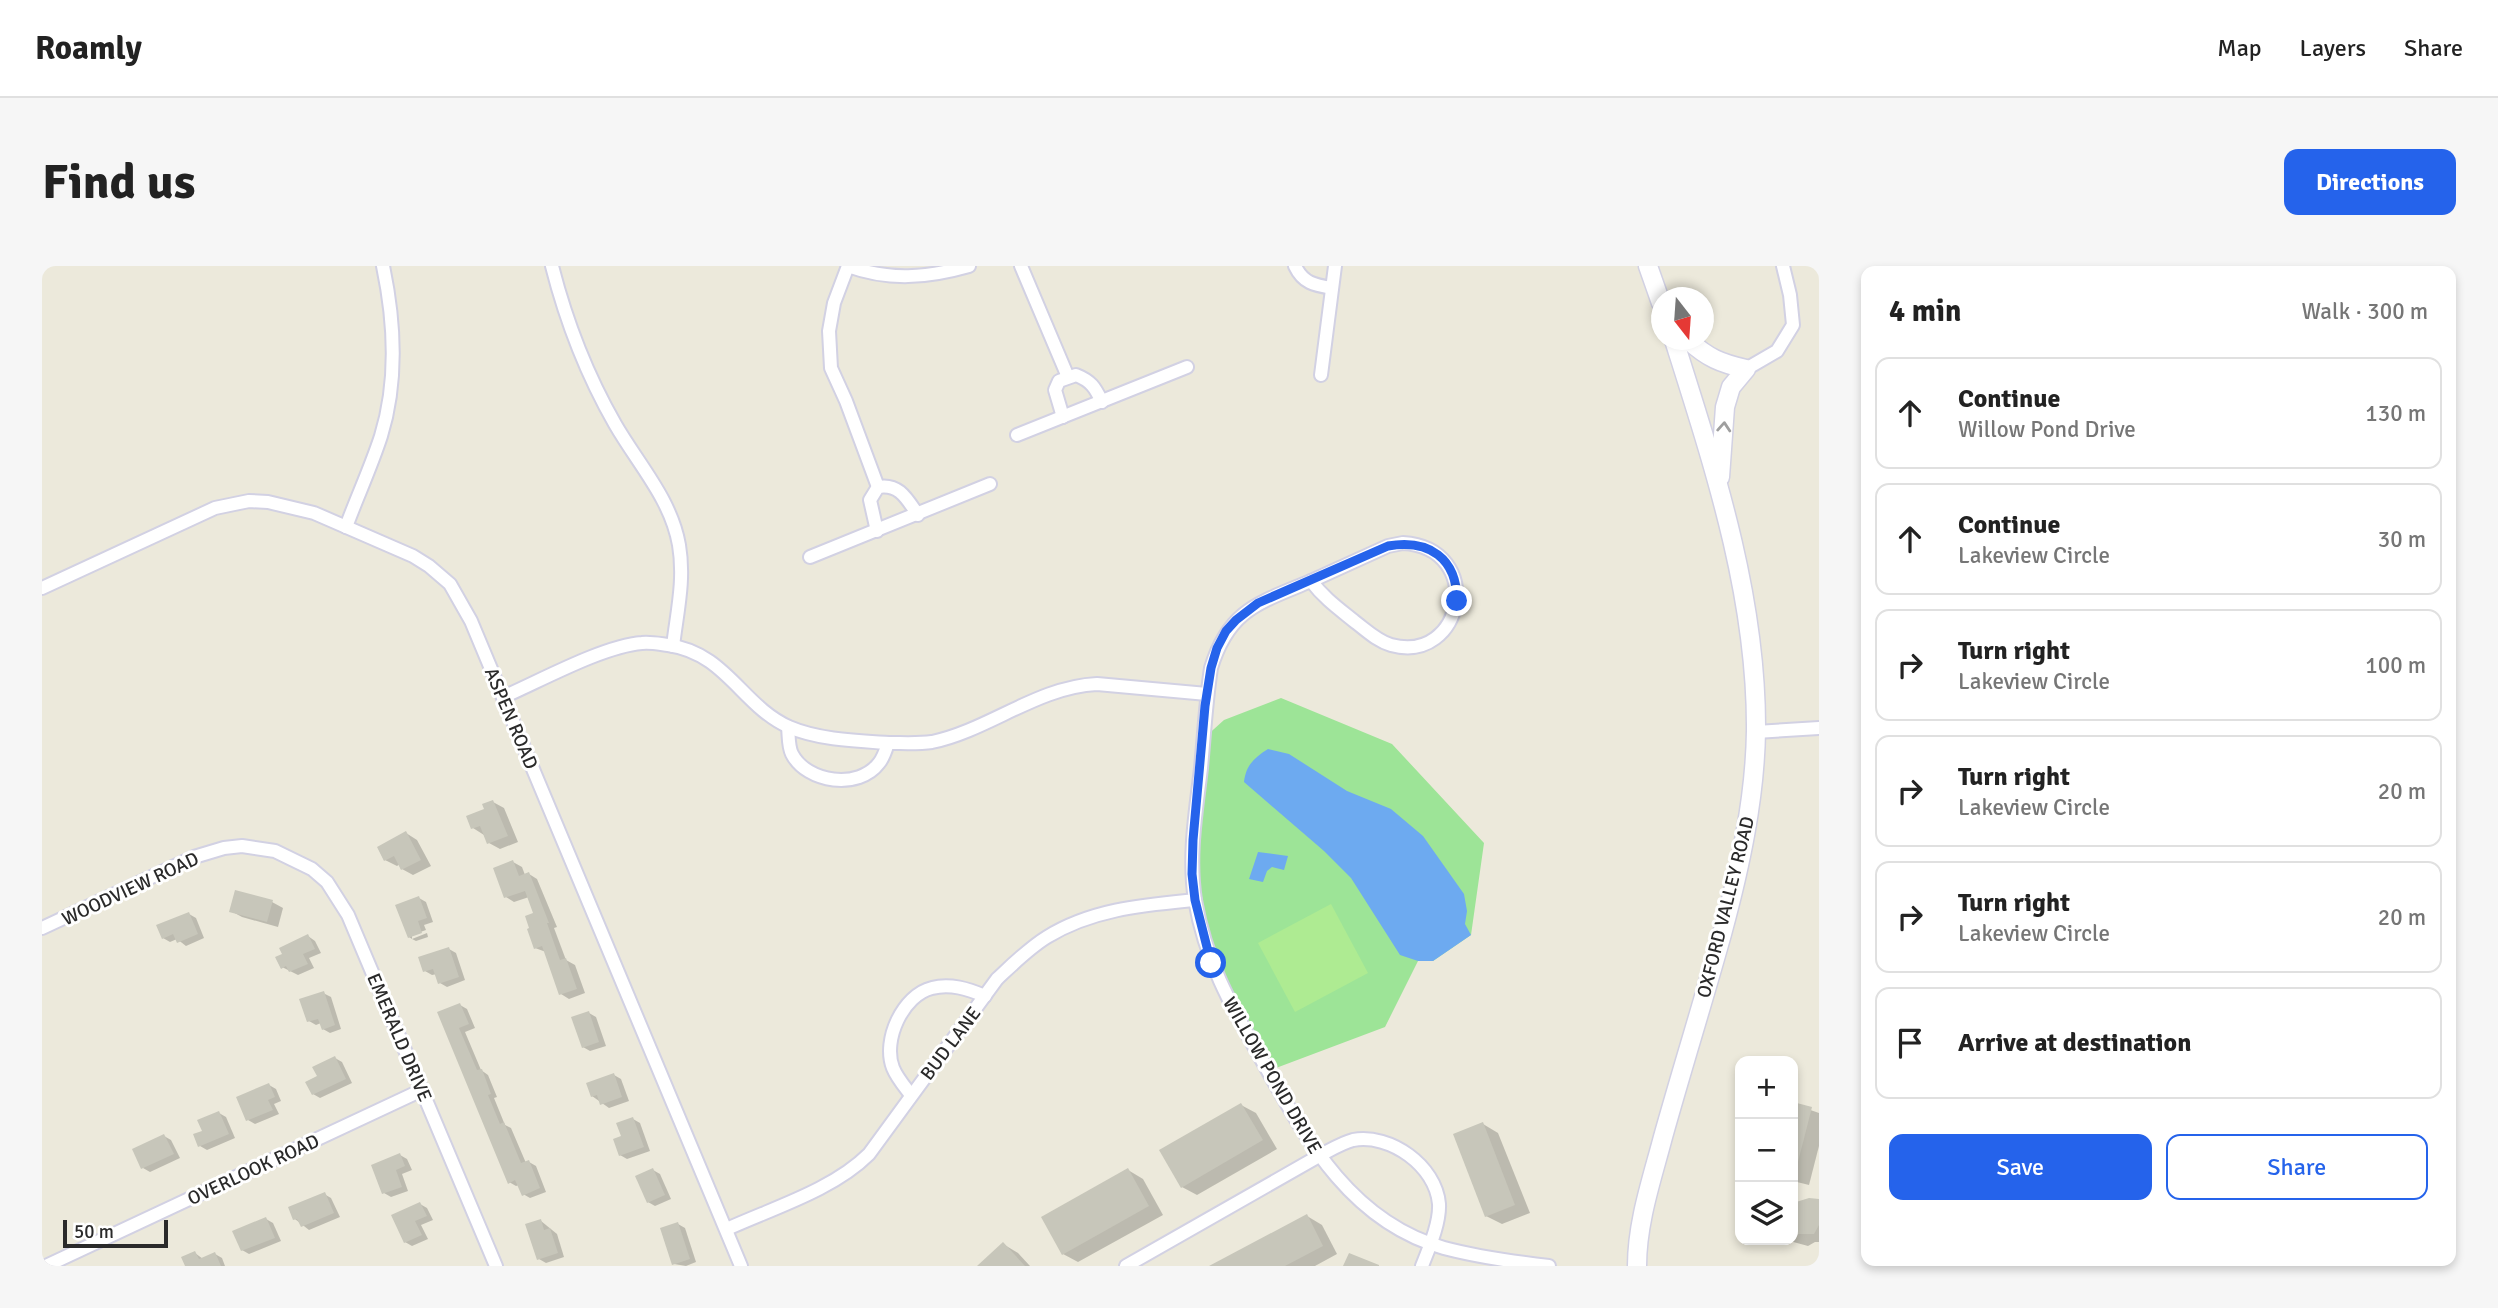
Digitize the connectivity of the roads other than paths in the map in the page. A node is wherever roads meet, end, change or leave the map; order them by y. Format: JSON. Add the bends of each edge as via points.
{"nodes":[{"id":1,"x":383,"y":266,"type":"edge"},
{"id":2,"x":552,"y":266,"type":"edge"},
{"id":3,"x":848,"y":266,"type":"edge"},
{"id":4,"x":969,"y":266,"type":"edge"},
{"id":5,"x":1021,"y":266,"type":"edge"},
{"id":6,"x":1295,"y":266,"type":"edge"},
{"id":7,"x":1335,"y":266,"type":"edge"},
{"id":8,"x":1648,"y":266,"type":"edge"},
{"id":9,"x":1783,"y":266,"type":"edge"},
{"id":10,"x":1655,"y":287,"type":"edge"},
{"id":11,"x":1332,"y":288,"type":"junction"},
{"id":12,"x":1677,"y":350,"type":"edge"},
{"id":13,"x":1700,"y":350,"type":"edge"},
{"id":14,"x":1187,"y":367,"type":"dead end"},
{"id":15,"x":1746,"y":369,"type":"junction"},
{"id":16,"x":1321,"y":375,"type":"dead end"},
{"id":17,"x":1068,"y":377,"type":"junction"},
{"id":18,"x":1102,"y":402,"type":"junction"},
{"id":19,"x":1063,"y":417,"type":"junction"},
{"id":20,"x":1017,"y":435,"type":"dead end"},
{"id":21,"x":990,"y":484,"type":"dead end"},
{"id":22,"x":878,"y":487,"type":"junction"},
{"id":23,"x":1719,"y":491,"type":"junction"},
{"id":24,"x":918,"y":515,"type":"junction"},
{"id":25,"x":346,"y":527,"type":"junction"},
{"id":26,"x":877,"y":531,"type":"junction"},
{"id":27,"x":810,"y":557,"type":"dead end"},
{"id":28,"x":1311,"y":581,"type":"junction"},
{"id":29,"x":42,"y":588,"type":"edge"},
{"id":30,"x":673,"y":646,"type":"junction"},
{"id":31,"x":1207,"y":694,"type":"junction"},
{"id":32,"x":503,"y":697,"type":"junction"},
{"id":33,"x":788,"y":727,"type":"junction"},
{"id":34,"x":1819,"y":728,"type":"edge"},
{"id":35,"x":1756,"y":732,"type":"junction"},
{"id":36,"x":888,"y":743,"type":"junction"},
{"id":37,"x":260,"y":847,"type":"joint"},
{"id":38,"x":1195,"y":900,"type":"junction"},
{"id":39,"x":42,"y":928,"type":"edge"},
{"id":40,"x":985,"y":996,"type":"junction"},
{"id":41,"x":422,"y":1090,"type":"junction"},
{"id":42,"x":911,"y":1095,"type":"junction"},
{"id":43,"x":1319,"y":1156,"type":"junction"},
{"id":44,"x":727,"y":1229,"type":"junction"},
{"id":45,"x":1431,"y":1243,"type":"junction"},
{"id":46,"x":1640,"y":1265,"type":"edge"},
{"id":47,"x":46,"y":1266,"type":"edge"},
{"id":48,"x":496,"y":1266,"type":"edge"},
{"id":49,"x":741,"y":1266,"type":"edge"},
{"id":50,"x":1126,"y":1266,"type":"edge"},
{"id":51,"x":1422,"y":1266,"type":"edge"},
{"id":52,"x":1549,"y":1266,"type":"edge"}],
"edges":[{"from":1,"to":25,"type":"street","via":[[393,343],[389,402]]},
{"from":2,"to":30,"type":"street","via":[[590,374],[675,527],[682,574]]},
{"from":3,"to":4,"type":"street","via":[[905,278]]},
{"from":3,"to":22,"type":"street","via":[[834,303],[831,368]]},
{"from":5,"to":17,"type":"street"},
{"from":6,"to":11,"type":"street","via":[[1303,280]]},
{"from":7,"to":11,"type":"street"},
{"from":8,"to":10,"type":"main road"},
{"from":9,"to":15,"type":"street","via":[[1793,324],[1777,351]]},
{"from":11,"to":16,"type":"street"},
{"from":12,"to":23,"type":"main road","name":"OXFORD VALLEY ROAD"},
{"from":13,"to":15,"type":"main road","via":[[1718,363]]},
{"from":14,"to":18,"type":"street"},
{"from":23,"to":15,"type":"main road","one_way":true,"via":[[1725,407],[1731,387]]},
{"from":17,"to":18,"type":"street","via":[[1088,380]]},
{"from":17,"to":19,"type":"street","via":[[1059,381],[1055,390]]},
{"from":18,"to":19,"type":"street"},
{"from":19,"to":20,"type":"street"},
{"from":21,"to":24,"type":"street"},
{"from":22,"to":24,"type":"street","via":[[902,492]]},
{"from":22,"to":26,"type":"street","via":[[870,500]]},
{"from":23,"to":35,"type":"main road","name":"OXFORD VALLEY ROAD","via":[[1747,610]]},
{"from":24,"to":26,"type":"street"},
{"from":25,"to":29,"type":"street","name":"ASPEN ROAD","via":[[288,505],[231,503]]},
{"from":25,"to":32,"type":"street","name":"ASPEN ROAD","via":[[413,556],[450,584]]},
{"from":26,"to":27,"type":"street"},
{"from":28,"to":28,"type":"street","name":"WILLOW POND DRIVE","via":[[1388,546],[1413,544],[1444,560],[1454,576],[1457,601],[1450,622],[1433,639],[1402,647],[1380,640],[1324,598]]},
{"from":28,"to":31,"type":"street","name":"WILLOW POND DRIVE","via":[[1258,603],[1236,620],[1217,648]]},
{"from":30,"to":32,"type":"street","via":[[623,646]]},
{"from":30,"to":33,"type":"street","via":[[691,650],[719,667]]},
{"from":31,"to":36,"type":"street","via":[[1079,685],[951,736]]},
{"from":31,"to":38,"type":"street","name":"WILLOW POND DRIVE","via":[[1193,840]]},
{"from":32,"to":44,"type":"street","name":"ASPEN ROAD"},
{"from":33,"to":36,"type":"street","via":[[827,737]]},
{"from":33,"to":36,"type":"street","via":[[790,751],[796,760],[810,771],[836,780],[850,779],[878,765]]},
{"from":34,"to":35,"type":"street"},
{"from":35,"to":46,"type":"main road","name":"OXFORD VALLEY ROAD","via":[[1742,849],[1650,1186],[1637,1245]]},
{"from":37,"to":39,"type":"street","name":"WOODVIEW ROAD","via":[[204,853]]},
{"from":37,"to":41,"type":"street","name":"EMERALD DRIVE","via":[[294,858],[327,882],[348,915]]},
{"from":38,"to":40,"type":"street","name":"BUD LANE","via":[[1110,911],[1068,926],[1022,956]]},
{"from":38,"to":43,"type":"street","name":"WILLOW POND DRIVE","via":[[1205,946],[1227,997]]},
{"from":40,"to":42,"type":"street","name":"BUD LANE"},
{"from":40,"to":42,"type":"street","via":[[944,986],[922,992],[909,1002],[894,1030],[891,1055],[893,1068]]},
{"from":41,"to":47,"type":"street","name":"OVERLOOK ROAD"},
{"from":41,"to":48,"type":"street","name":"EMERALD DRIVE"},
{"from":42,"to":44,"type":"street","name":"BUD LANE","via":[[855,1168]]},
{"from":43,"to":45,"type":"street","name":"WILLOW POND DRIVE","via":[[1364,1204]]},
{"from":43,"to":45,"type":"street","via":[[1366,1139],[1386,1143],[1408,1156],[1429,1176],[1437,1193],[1439,1207]]},
{"from":43,"to":50,"type":"street"},
{"from":44,"to":49,"type":"street","name":"ASPEN ROAD"},
{"from":45,"to":51,"type":"street"},
{"from":45,"to":52,"type":"street","name":"WILLOW POND DRIVE"}]}
